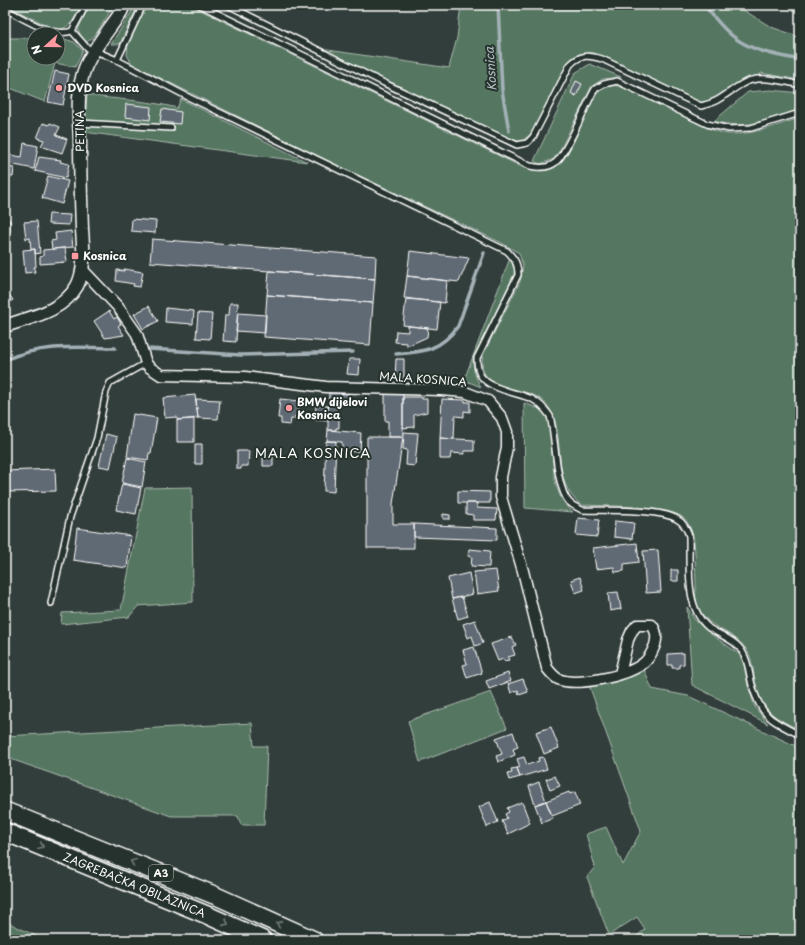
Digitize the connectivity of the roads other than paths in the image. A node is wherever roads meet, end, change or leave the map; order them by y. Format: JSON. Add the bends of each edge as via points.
{"nodes":[{"id":1,"x":86,"y":5,"type":"edge"},
{"id":2,"x":124,"y":5,"type":"edge"},
{"id":3,"x":143,"y":5,"type":"edge"},
{"id":4,"x":200,"y":5,"type":"edge"},
{"id":5,"x":228,"y":5,"type":"edge"},
{"id":6,"x":5,"y":9,"type":"edge"},
{"id":7,"x":72,"y":32,"type":"junction"},
{"id":8,"x":94,"y":50,"type":"junction"},
{"id":9,"x":117,"y":60,"type":"junction"},
{"id":10,"x":800,"y":84,"type":"edge"},
{"id":11,"x":800,"y":113,"type":"edge"},
{"id":12,"x":79,"y":123,"type":"junction"},
{"id":13,"x":171,"y":128,"type":"dead end"},
{"id":14,"x":82,"y":269,"type":"junction"},
{"id":15,"x":5,"y":326,"type":"edge"},
{"id":16,"x":146,"y":363,"type":"junction"},
{"id":17,"x":51,"y":603,"type":"dead end"},
{"id":18,"x":620,"y":674,"type":"junction"},
{"id":19,"x":800,"y":735,"type":"edge"},
{"id":20,"x":5,"y":810,"type":"edge"},
{"id":21,"x":5,"y":832,"type":"edge"},
{"id":22,"x":263,"y":940,"type":"edge"},
{"id":23,"x":314,"y":940,"type":"edge"}],
"edges":[{"from":1,"to":7,"type":"lane"},
{"from":2,"to":8,"type":"street","name":"PETINA"},
{"from":3,"to":9,"type":"lane"},
{"from":4,"to":11,"type":"lane","via":[[530,166],[539,168],[556,162],[595,89],[617,81],[707,124],[729,129],[751,128]]},
{"from":5,"to":10,"type":"lane","via":[[384,83],[517,145],[528,143],[533,137],[570,65],[583,56],[602,59],[701,106],[719,101],[750,81],[770,80]]},
{"from":6,"to":7,"type":"lane","via":[[56,33]]},
{"from":7,"to":8,"type":"lane","via":[[86,47]]},
{"from":8,"to":9,"type":"lane"},
{"from":8,"to":12,"type":"street","name":"PETINA","via":[[82,78]]},
{"from":9,"to":19,"type":"lane","via":[[190,98],[507,251],[516,263],[518,275],[477,358],[481,377],[489,384],[533,399],[544,406],[550,416],[560,484],[569,502],[575,507],[582,510],[664,514],[686,527],[689,536],[691,600],[696,613],[708,627],[742,651],[748,663],[759,704],[770,720]]},
{"from":12,"to":13,"type":"lane"},
{"from":12,"to":14,"type":"street","name":"PETINA"},
{"from":14,"to":15,"type":"street","name":"PETINA","via":[[74,290],[55,308]]},
{"from":14,"to":16,"type":"street","via":[[121,311],[137,334]]},
{"from":16,"to":17,"type":"lane","via":[[110,383],[106,392],[97,438],[70,517]]},
{"from":16,"to":18,"type":"street","name":"MALA KOSNICA","via":[[155,372],[170,376],[245,377],[326,387],[441,390],[465,392],[488,402],[496,408],[507,432],[501,497],[523,571],[547,668],[559,679],[573,682]]},
{"from":18,"to":18,"type":"street","name":"MALA KOSNICA","via":[[643,664],[652,653],[656,641],[656,631],[652,625],[637,625],[632,630]]},
{"from":23,"to":20,"type":"highway","name":"ZAGREBAČKA OBILAZNICA","number":"A3","one_way":true,"via":[[214,895]]},
{"from":21,"to":22,"type":"highway","name":"ZAGREBAČKA OBILAZNICA","number":"A3","one_way":true}]}
